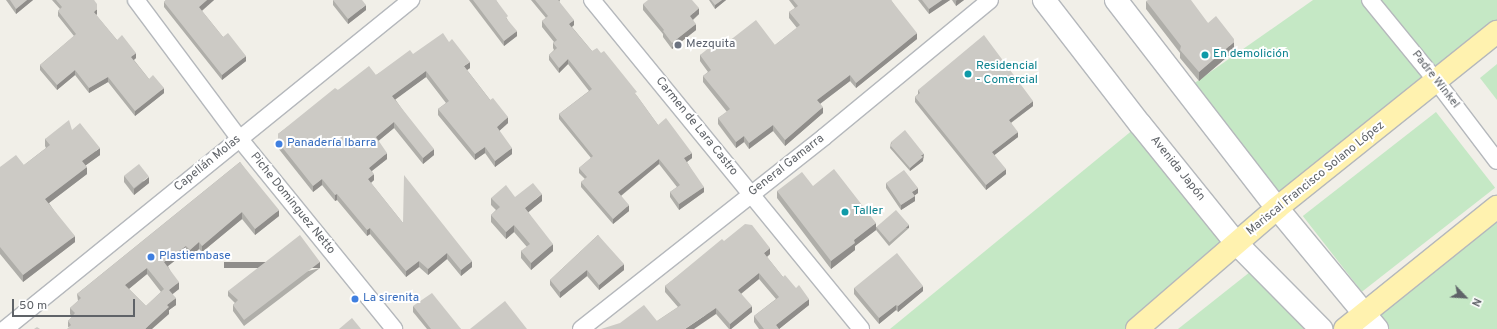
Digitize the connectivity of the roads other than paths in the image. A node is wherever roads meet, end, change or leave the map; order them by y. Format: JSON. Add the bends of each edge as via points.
{"nodes":[{"id":1,"x":136,"y":0,"type":"edge"},
{"id":2,"x":411,"y":0,"type":"edge"},
{"id":3,"x":592,"y":0,"type":"edge"},
{"id":4,"x":990,"y":0,"type":"edge"},
{"id":5,"x":1044,"y":0,"type":"edge"},
{"id":6,"x":1116,"y":0,"type":"edge"},
{"id":7,"x":1370,"y":0,"type":"edge"},
{"id":8,"x":1497,"y":32,"type":"edge"},
{"id":9,"x":1437,"y":82,"type":"junction"},
{"id":10,"x":239,"y":138,"type":"junction"},
{"id":11,"x":1497,"y":161,"type":"edge"},
{"id":12,"x":750,"y":194,"type":"junction"},
{"id":13,"x":1497,"y":207,"type":"edge"},
{"id":14,"x":1277,"y":208,"type":"junction"},
{"id":15,"x":1237,"y":244,"type":"junction"},
{"id":16,"x":1371,"y":321,"type":"edge"},
{"id":17,"x":5,"y":329,"type":"edge"},
{"id":18,"x":394,"y":329,"type":"edge"},
{"id":19,"x":581,"y":329,"type":"edge"},
{"id":20,"x":860,"y":329,"type":"edge"},
{"id":21,"x":1137,"y":329,"type":"edge"},
{"id":22,"x":1321,"y":329,"type":"edge"},
{"id":23,"x":1346,"y":329,"type":"edge"}],
"edges":[{"from":1,"to":10,"type":"street","name":"Piche Dominguez Netto"},
{"from":2,"to":10,"type":"street","name":"Capellán Molas"},
{"from":3,"to":12,"type":"street","name":"Carmen de Lara Castro"},
{"from":4,"to":12,"type":"street","name":"General Gamarra","via":[[824,137]]},
{"from":5,"to":15,"type":"main road","name":"Avenida Japón"},
{"from":6,"to":14,"type":"main road"},
{"from":7,"to":9,"type":"street","name":"Padre Winkel"},
{"from":8,"to":9,"type":"main road","name":"Mariscal Francisco Solano López"},
{"from":9,"to":11,"type":"street","name":"Padre Winkel"},
{"from":9,"to":14,"type":"main road","name":"Mariscal Francisco Solano López"},
{"from":10,"to":17,"type":"street","name":"Capellán Molas"},
{"from":10,"to":18,"type":"street","name":"Piche Dominguez Netto"},
{"from":12,"to":19,"type":"street","name":"General Gamarra"},
{"from":12,"to":20,"type":"street","name":"Carmen de Lara Castro"},
{"from":13,"to":16,"type":"main road"},
{"from":14,"to":15,"type":"main road","name":"Mariscal Francisco Solano López"},
{"from":14,"to":16,"type":"main road"},
{"from":15,"to":21,"type":"main road","name":"Mariscal Francisco Solano López"},
{"from":15,"to":22,"type":"main road","name":"Avenida Japón"},
{"from":16,"to":23,"type":"main road"}]}
